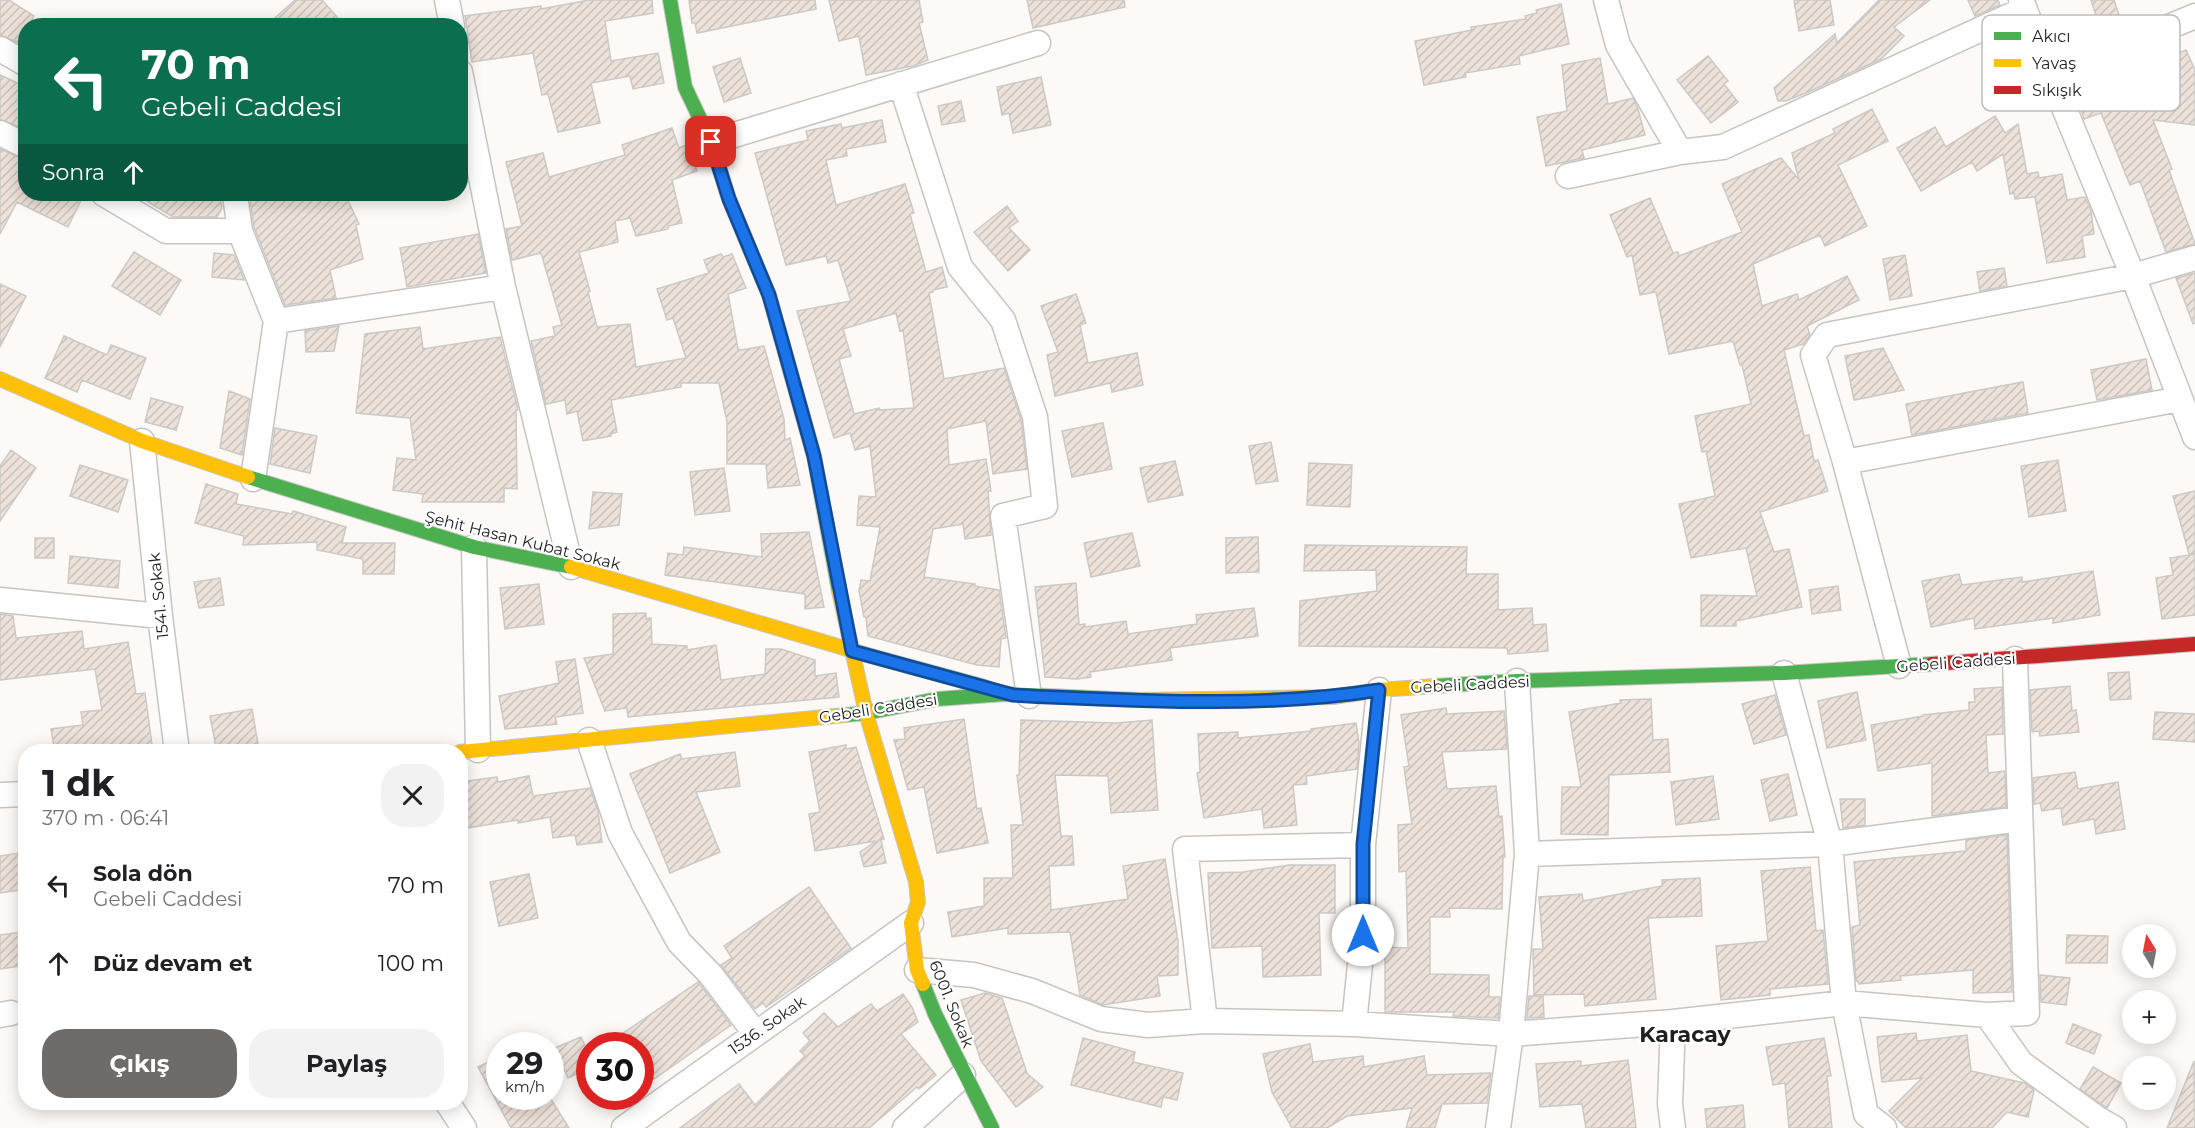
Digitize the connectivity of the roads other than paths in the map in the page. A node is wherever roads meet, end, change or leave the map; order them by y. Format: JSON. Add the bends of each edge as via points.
{"nodes":[{"id":1,"x":447,"y":0,"type":"edge"},
{"id":2,"x":670,"y":0,"type":"edge"},
{"id":3,"x":1606,"y":0,"type":"edge"},
{"id":4,"x":2023,"y":4,"type":"edge"},
{"id":5,"x":2000,"y":15,"type":"edge"},
{"id":6,"x":2195,"y":16,"type":"edge"},
{"id":7,"x":450,"y":18,"type":"edge"},
{"id":8,"x":2180,"y":22,"type":"edge"},
{"id":9,"x":1982,"y":24,"type":"edge"},
{"id":10,"x":1038,"y":43,"type":"dead end"},
{"id":11,"x":0,"y":49,"type":"edge"},
{"id":12,"x":18,"y":59,"type":"edge"},
{"id":13,"x":901,"y":84,"type":"junction"},
{"id":14,"x":2065,"y":111,"type":"edge"},
{"id":15,"x":468,"y":112,"type":"edge"},
{"id":16,"x":0,"y":133,"type":"edge"},
{"id":17,"x":18,"y":142,"type":"edge"},
{"id":18,"x":711,"y":142,"type":"junction"},
{"id":19,"x":1680,"y":152,"type":"junction"},
{"id":20,"x":1568,"y":176,"type":"dead end"},
{"id":21,"x":116,"y":201,"type":"edge"},
{"id":22,"x":236,"y":201,"type":"edge"},
{"id":23,"x":240,"y":231,"type":"junction"},
{"id":24,"x":2195,"y":258,"type":"edge"},
{"id":25,"x":2133,"y":276,"type":"junction"},
{"id":26,"x":503,"y":287,"type":"junction"},
{"id":27,"x":276,"y":321,"type":"junction"},
{"id":28,"x":0,"y":380,"type":"edge"},
{"id":29,"x":2180,"y":399,"type":"junction"},
{"id":30,"x":2195,"y":436,"type":"edge"},
{"id":31,"x":142,"y":441,"type":"junction"},
{"id":32,"x":1845,"y":462,"type":"junction"},
{"id":33,"x":253,"y":479,"type":"junction"},
{"id":34,"x":474,"y":548,"type":"junction"},
{"id":35,"x":571,"y":567,"type":"junction"},
{"id":36,"x":0,"y":600,"type":"edge"},
{"id":37,"x":160,"y":616,"type":"junction"},
{"id":38,"x":2195,"y":644,"type":"edge"},
{"id":39,"x":852,"y":651,"type":"junction"},
{"id":40,"x":2015,"y":659,"type":"junction"},
{"id":41,"x":1899,"y":666,"type":"junction"},
{"id":42,"x":1784,"y":674,"type":"junction"},
{"id":43,"x":1517,"y":681,"type":"junction"},
{"id":44,"x":1379,"y":690,"type":"junction"},
{"id":45,"x":1021,"y":695,"type":"junction"},
{"id":46,"x":866,"y":713,"type":"junction"},
{"id":47,"x":589,"y":740,"type":"junction"},
{"id":48,"x":176,"y":744,"type":"edge"},
{"id":49,"x":469,"y":751,"type":"edge"},
{"id":50,"x":18,"y":794,"type":"edge"},
{"id":51,"x":0,"y":795,"type":"edge"},
{"id":52,"x":2020,"y":819,"type":"junction"},
{"id":53,"x":1363,"y":844,"type":"junction"},
{"id":54,"x":1830,"y":844,"type":"junction"},
{"id":55,"x":1527,"y":854,"type":"junction"},
{"id":56,"x":911,"y":922,"type":"junction"},
{"id":57,"x":917,"y":970,"type":"junction"},
{"id":58,"x":1844,"y":1003,"type":"junction"},
{"id":59,"x":1987,"y":1015,"type":"junction"},
{"id":60,"x":1205,"y":1021,"type":"junction"},
{"id":61,"x":1673,"y":1022,"type":"junction"},
{"id":62,"x":1353,"y":1024,"type":"junction"},
{"id":63,"x":755,"y":1033,"type":"junction"},
{"id":64,"x":1511,"y":1034,"type":"junction"},
{"id":65,"x":963,"y":1075,"type":"junction"},
{"id":66,"x":452,"y":1110,"type":"edge"},
{"id":67,"x":464,"y":1128,"type":"edge"},
{"id":68,"x":624,"y":1128,"type":"edge"},
{"id":69,"x":905,"y":1128,"type":"edge"},
{"id":70,"x":992,"y":1128,"type":"edge"},
{"id":71,"x":1498,"y":1128,"type":"edge"},
{"id":72,"x":1673,"y":1128,"type":"edge"},
{"id":73,"x":1884,"y":1128,"type":"edge"},
{"id":74,"x":2114,"y":1128,"type":"edge"}],
"edges":[{"from":1,"to":7,"type":"street"},
{"from":2,"to":18,"type":"street","name":"6001. Sokak","via":[[685,87]]},
{"from":3,"to":19,"type":"street","via":[[1618,45]]},
{"from":4,"to":5,"type":"street"},
{"from":6,"to":8,"type":"street"},
{"from":9,"to":19,"type":"street","via":[[1723,147]]},
{"from":10,"to":13,"type":"street"},
{"from":11,"to":12,"type":"street"},
{"from":13,"to":18,"type":"street"},
{"from":13,"to":45,"type":"street","via":[[960,267],[1003,320],[1035,417],[1045,506],[1003,516]]},
{"from":14,"to":25,"type":"street"},
{"from":15,"to":26,"type":"street"},
{"from":16,"to":17,"type":"street"},
{"from":18,"to":39,"type":"street","name":"6001. Sokak","via":[[729,199],[773,307],[814,456]]},
{"from":19,"to":20,"type":"street"},
{"from":21,"to":23,"type":"street","via":[[166,231]]},
{"from":22,"to":23,"type":"street"},
{"from":23,"to":27,"type":"street"},
{"from":24,"to":25,"type":"street"},
{"from":25,"to":29,"type":"street"},
{"from":25,"to":32,"type":"street","via":[[1827,334],[1813,355]]},
{"from":26,"to":27,"type":"street"},
{"from":26,"to":35,"type":"street"},
{"from":27,"to":33,"type":"street"},
{"from":28,"to":31,"type":"street","name":"Şehit Hasan Kubat Sokak"},
{"from":29,"to":30,"type":"street"},
{"from":29,"to":32,"type":"street"},
{"from":31,"to":33,"type":"street","name":"Şehit Hasan Kubat Sokak"},
{"from":31,"to":37,"type":"street","name":"1541. Sokak"},
{"from":32,"to":41,"type":"street"},
{"from":33,"to":34,"type":"street","name":"Şehit Hasan Kubat Sokak"},
{"from":34,"to":35,"type":"street","name":"Şehit Hasan Kubat Sokak"},
{"from":34,"to":49,"type":"street"},
{"from":35,"to":39,"type":"street","name":"Şehit Hasan Kubat Sokak"},
{"from":36,"to":37,"type":"street"},
{"from":37,"to":48,"type":"street","name":"1541. Sokak"},
{"from":38,"to":40,"type":"street","name":"Gebeli Caddesi"},
{"from":39,"to":45,"type":"street","name":"Şehit Hasan Kubat Sokak"},
{"from":39,"to":46,"type":"street","name":"6001. Sokak"},
{"from":40,"to":41,"type":"street","name":"Gebeli Caddesi"},
{"from":40,"to":52,"type":"street"},
{"from":41,"to":42,"type":"street","name":"Gebeli Caddesi"},
{"from":42,"to":43,"type":"street","name":"Gebeli Caddesi"},
{"from":42,"to":54,"type":"street"},
{"from":43,"to":44,"type":"street","name":"Gebeli Caddesi"},
{"from":43,"to":55,"type":"street"},
{"from":44,"to":45,"type":"street","name":"Gebeli Caddesi","via":[[1332,697],[1165,701]]},
{"from":44,"to":53,"type":"street"},
{"from":45,"to":46,"type":"street","name":"Gebeli Caddesi","via":[[937,699]]},
{"from":46,"to":47,"type":"street","name":"Gebeli Caddesi"},
{"from":46,"to":56,"type":"street","name":"6001. Sokak","via":[[916,882],[918,902]]},
{"from":47,"to":49,"type":"street","name":"Gebeli Caddesi"},
{"from":47,"to":63,"type":"street","via":[[620,833],[679,942],[711,975]]},
{"from":50,"to":51,"type":"street"},
{"from":52,"to":54,"type":"street"},
{"from":52,"to":59,"type":"street","via":[[2027,1013]]},
{"from":53,"to":60,"type":"street","via":[[1185,849]]},
{"from":53,"to":62,"type":"street","via":[[1363,935]]},
{"from":54,"to":55,"type":"street"},
{"from":54,"to":58,"type":"street"},
{"from":55,"to":64,"type":"street"},
{"from":56,"to":57,"type":"street","name":"6001. Sokak"},
{"from":56,"to":63,"type":"street","name":"1536. Sokak"},
{"from":57,"to":60,"type":"street","via":[[975,975],[1032,991],[1101,1019],[1148,1025]]},
{"from":57,"to":65,"type":"street","name":"6001. Sokak"},
{"from":58,"to":59,"type":"street"},
{"from":58,"to":61,"type":"street"},
{"from":58,"to":73,"type":"street","via":[[1866,1114]]},
{"from":59,"to":74,"type":"street","via":[[2021,1064]]},
{"from":60,"to":62,"type":"street"},
{"from":61,"to":64,"type":"street"},
{"from":61,"to":72,"type":"street"},
{"from":62,"to":64,"type":"street"},
{"from":63,"to":68,"type":"street","name":"1536. Sokak"},
{"from":64,"to":71,"type":"street"},
{"from":65,"to":69,"type":"street"},
{"from":65,"to":70,"type":"street","name":"6001. Sokak"},
{"from":66,"to":67,"type":"street"}]}
